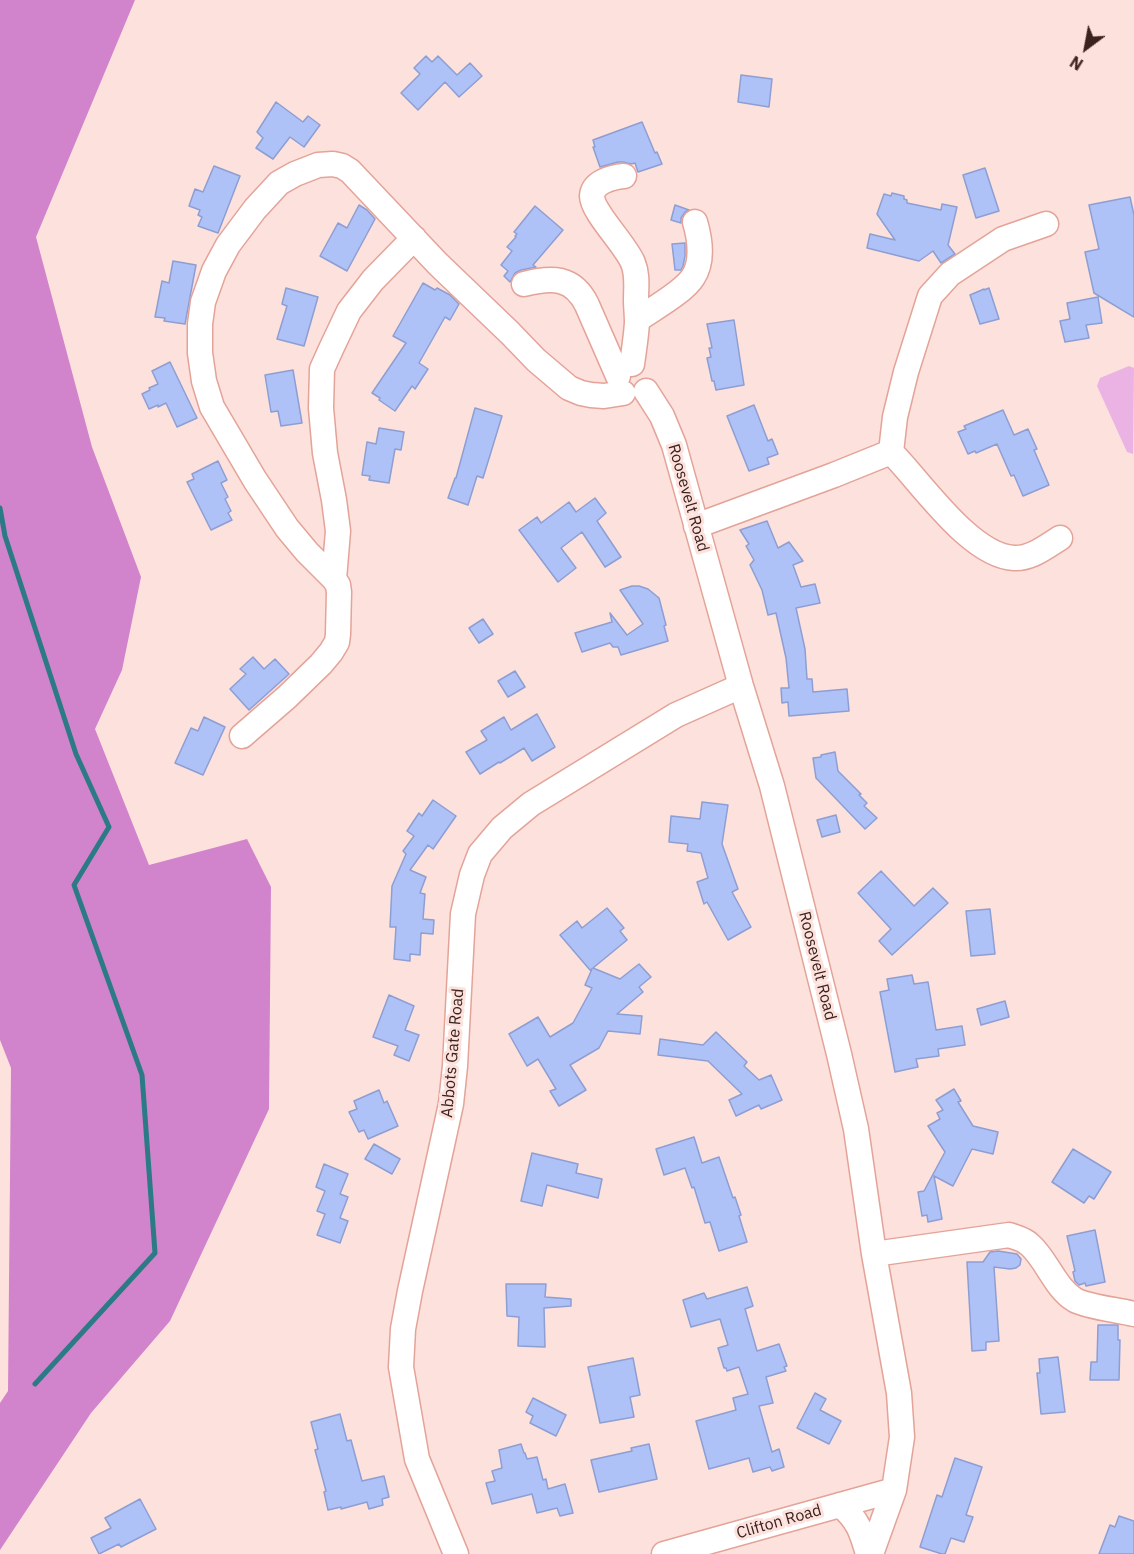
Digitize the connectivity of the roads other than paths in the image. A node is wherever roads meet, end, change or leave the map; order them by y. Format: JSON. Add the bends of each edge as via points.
{"nodes":[{"id":1,"x":624,"y":176,"type":"dead end"},
{"id":2,"x":695,"y":222,"type":"dead end"},
{"id":3,"x":1046,"y":224,"type":"dead end"},
{"id":4,"x":414,"y":238,"type":"junction"},
{"id":5,"x":524,"y":284,"type":"dead end"},
{"id":6,"x":637,"y":320,"type":"junction"},
{"id":7,"x":630,"y":381,"type":"junction"},
{"id":8,"x":891,"y":452,"type":"junction"},
{"id":9,"x":696,"y":526,"type":"junction"},
{"id":10,"x":1060,"y":538,"type":"dead end"},
{"id":11,"x":334,"y":579,"type":"junction"},
{"id":12,"x":741,"y":686,"type":"junction"},
{"id":13,"x":242,"y":736,"type":"dead end"},
{"id":14,"x":874,"y":1254,"type":"junction"},
{"id":15,"x":1134,"y":1314,"type":"edge"},
{"id":16,"x":894,"y":1490,"type":"junction"},
{"id":17,"x":840,"y":1505,"type":"junction"},
{"id":18,"x":456,"y":1554,"type":"edge"},
{"id":19,"x":664,"y":1554,"type":"edge"},
{"id":20,"x":869,"y":1554,"type":"edge"}],
"edges":[{"from":1,"to":6,"type":"street","via":[[597,186],[592,200],[633,263]]},
{"from":2,"to":6,"type":"street","via":[[699,255],[694,276]]},
{"from":3,"to":8,"type":"street","via":[[1004,239],[950,274],[930,296],[906,372]]},
{"from":4,"to":7,"type":"street","via":[[569,388],[604,396]]},
{"from":4,"to":11,"type":"street","via":[[349,311],[322,369],[325,453],[338,531]]},
{"from":4,"to":11,"type":"street","via":[[350,171],[333,164],[318,165],[279,183],[255,209],[228,245],[203,302],[200,353],[212,407],[287,528]]},
{"from":5,"to":7,"type":"street","name":"Roosevelt Road","via":[[556,280],[577,290]]},
{"from":6,"to":7,"type":"street"},
{"from":7,"to":9,"type":"street","name":"Roosevelt Road","via":[[662,416],[674,444]]},
{"from":8,"to":9,"type":"street"},
{"from":8,"to":10,"type":"street","via":[[964,532],[986,549],[1013,558],[1023,557]]},
{"from":9,"to":12,"type":"street","name":"Roosevelt Road"},
{"from":11,"to":13,"type":"street","via":[[339,592],[337,642],[321,664]]},
{"from":12,"to":14,"type":"street","name":"Roosevelt Road","via":[[772,786],[839,1054],[856,1129]]},
{"from":12,"to":18,"type":"street","name":"Abbots Gate Road","via":[[676,715],[531,804],[502,828],[480,854],[472,875],[463,914],[451,1104],[410,1291],[401,1367],[417,1459]]},
{"from":14,"to":15,"type":"street","via":[[1009,1235],[1031,1246],[1073,1299]]},
{"from":14,"to":16,"type":"street","name":"Roosevelt Road","via":[[899,1394],[902,1437]]},
{"from":16,"to":17,"type":"street","name":"Clifton Road"},
{"from":16,"to":20,"type":"street","name":"Roosevelt Road"},
{"from":17,"to":19,"type":"street","name":"Clifton Road"},
{"from":17,"to":20,"type":"street","via":[[855,1520]]}]}
